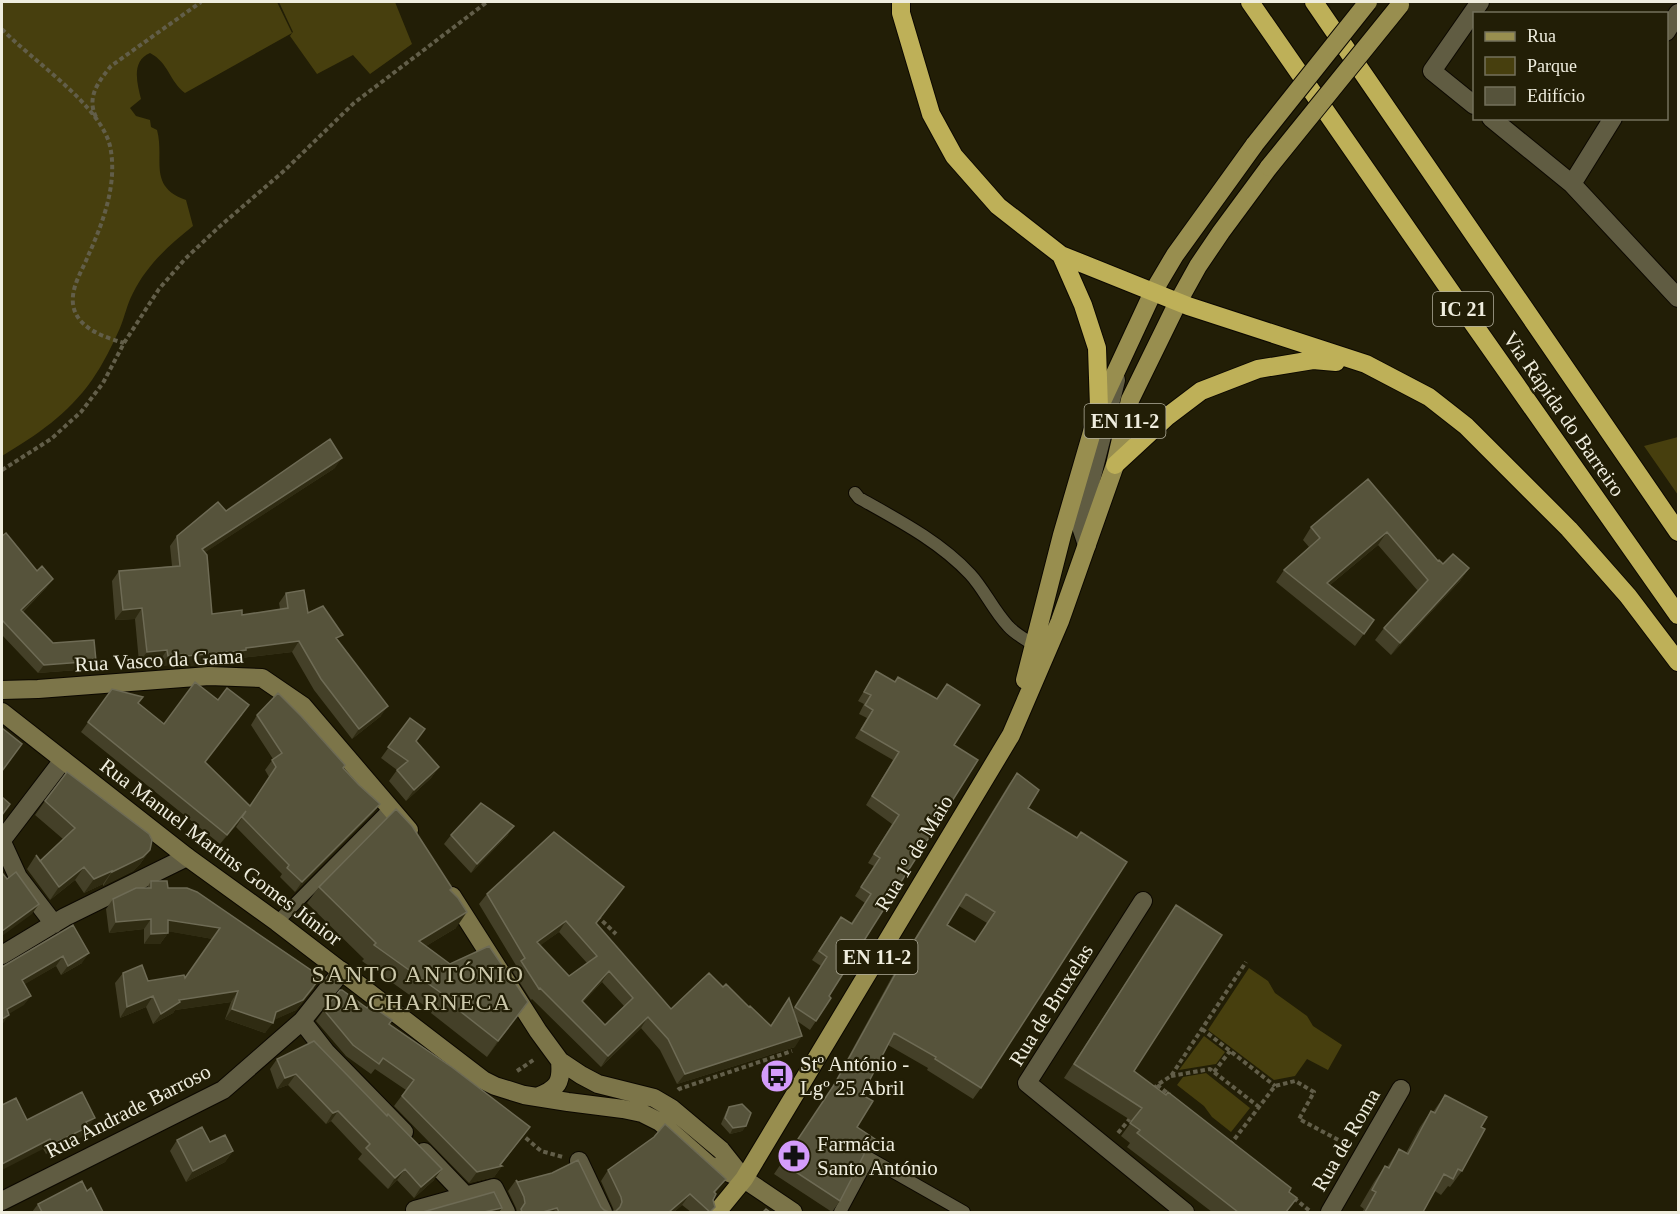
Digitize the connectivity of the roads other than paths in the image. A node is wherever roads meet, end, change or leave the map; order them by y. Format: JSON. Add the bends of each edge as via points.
{"nodes":[{"id":1,"x":900,"y":2,"type":"edge"},
{"id":2,"x":1250,"y":2,"type":"edge"},
{"id":3,"x":1314,"y":2,"type":"edge"},
{"id":4,"x":1368,"y":2,"type":"edge"},
{"id":5,"x":1402,"y":3,"type":"edge"},
{"id":6,"x":1473,"y":12,"type":"edge"},
{"id":7,"x":1678,"y":13,"type":"edge"},
{"id":8,"x":1668,"y":29,"type":"edge"},
{"id":9,"x":1473,"y":104,"type":"edge"},
{"id":10,"x":1493,"y":120,"type":"edge"},
{"id":11,"x":1612,"y":120,"type":"edge"},
{"id":12,"x":1572,"y":184,"type":"junction"},
{"id":13,"x":1061,"y":255,"type":"junction"},
{"id":14,"x":1153,"y":292,"type":"junction"},
{"id":15,"x":1678,"y":298,"type":"edge"},
{"id":16,"x":1178,"y":302,"type":"junction"},
{"id":17,"x":1366,"y":364,"type":"junction"},
{"id":18,"x":1119,"y":366,"type":"junction"},
{"id":19,"x":1099,"y":408,"type":"junction"},
{"id":20,"x":1115,"y":465,"type":"junction"},
{"id":21,"x":855,"y":493,"type":"dead end"},
{"id":22,"x":1678,"y":532,"type":"edge"},
{"id":23,"x":1087,"y":545,"type":"junction"},
{"id":24,"x":1678,"y":615,"type":"edge"},
{"id":25,"x":1034,"y":645,"type":"junction"},
{"id":26,"x":1678,"y":662,"type":"edge"},
{"id":27,"x":2,"y":690,"type":"edge"},
{"id":28,"x":2,"y":712,"type":"edge"},
{"id":29,"x":1011,"y":735,"type":"junction"},
{"id":30,"x":63,"y":760,"type":"junction"},
{"id":31,"x":391,"y":807,"type":"junction"},
{"id":32,"x":2,"y":841,"type":"edge"},
{"id":33,"x":416,"y":841,"type":"edge"},
{"id":34,"x":186,"y":857,"type":"junction"},
{"id":35,"x":442,"y":880,"type":"edge"},
{"id":36,"x":1143,"y":901,"type":"dead end"},
{"id":37,"x":277,"y":922,"type":"junction"},
{"id":38,"x":54,"y":924,"type":"junction"},
{"id":39,"x":2,"y":955,"type":"edge"},
{"id":40,"x":342,"y":971,"type":"junction"},
{"id":41,"x":302,"y":1021,"type":"junction"},
{"id":42,"x":560,"y":1061,"type":"junction"},
{"id":43,"x":1401,"y":1089,"type":"dead end"},
{"id":44,"x":537,"y":1097,"type":"junction"},
{"id":45,"x":579,"y":1161,"type":"edge"},
{"id":46,"x":744,"y":1179,"type":"junction"},
{"id":47,"x":466,"y":1196,"type":"junction"},
{"id":48,"x":2,"y":1200,"type":"edge"},
{"id":49,"x":415,"y":1210,"type":"dead end"},
{"id":50,"x":506,"y":1212,"type":"edge"},
{"id":51,"x":603,"y":1212,"type":"edge"},
{"id":52,"x":717,"y":1212,"type":"edge"},
{"id":53,"x":793,"y":1212,"type":"edge"},
{"id":54,"x":840,"y":1212,"type":"edge"},
{"id":55,"x":964,"y":1212,"type":"edge"},
{"id":56,"x":1185,"y":1212,"type":"edge"},
{"id":57,"x":1330,"y":1212,"type":"edge"}],
"edges":[{"from":1,"to":13,"type":"highway","via":[[931,114],[954,156],[998,206]]},
{"from":2,"to":24,"type":"highway","name":"Via Rápida do Barreiro","number":"IC 21"},
{"from":3,"to":22,"type":"highway","name":"Via Rápida do Barreiro","number":"IC 21"},
{"from":4,"to":14,"type":"main road","number":"EN 11-2","bridge":true,"via":[[1255,144]]},
{"from":5,"to":16,"type":"main road","number":"EN 11-2","bridge":true,"via":[[1269,167],[1198,266]]},
{"from":6,"to":9,"type":"street","via":[[1432,71]]},
{"from":7,"to":8,"type":"street"},
{"from":10,"to":12,"type":"street"},
{"from":11,"to":12,"type":"street"},
{"from":12,"to":15,"type":"street"},
{"from":13,"to":14,"type":"highway"},
{"from":13,"to":19,"type":"highway","via":[[1097,348]]},
{"from":14,"to":16,"type":"highway"},
{"from":14,"to":18,"type":"main road","number":"EN 11-2"},
{"from":16,"to":17,"type":"highway"},
{"from":16,"to":20,"type":"main road","number":"EN 11-2","via":[[1130,400]]},
{"from":17,"to":20,"type":"highway","via":[[1313,360],[1280,365],[1258,369],[1201,391]]},
{"from":17,"to":26,"type":"highway","via":[[1430,397],[1466,426],[1569,529],[1628,596]]},
{"from":18,"to":19,"type":"main road","number":"EN 11-2"},
{"from":18,"to":23,"type":"street","via":[[1080,524]]},
{"from":19,"to":25,"type":"main road","number":"EN 11-2"},
{"from":20,"to":23,"type":"main road","number":"EN 11-2"},
{"from":21,"to":25,"type":"lane","via":[[956,560],[1008,626]]},
{"from":23,"to":29,"type":"main road","number":"EN 11-2","via":[[1060,621]]},
{"from":25,"to":29,"type":"main road","number":"EN 11-2"},
{"from":27,"to":31,"type":"street","name":"Rua Vasco da Gama","via":[[209,676],[262,678],[303,706]]},
{"from":28,"to":30,"type":"street","name":"Rua Manuel Martins Gomes Júnior"},
{"from":29,"to":46,"type":"main road","name":"Rua 1º de Maio","number":"EN 11-2"},
{"from":30,"to":32,"type":"street"},
{"from":30,"to":34,"type":"street","name":"Rua Manuel Martins Gomes Júnior"},
{"from":31,"to":33,"type":"street","name":"Rua Vasco da Gama"},
{"from":31,"to":37,"type":"lane"},
{"from":32,"to":38,"type":"street","via":[[18,877]]},
{"from":34,"to":37,"type":"street","name":"Rua Manuel Martins Gomes Júnior"},
{"from":34,"to":38,"type":"street"},
{"from":35,"to":42,"type":"street"},
{"from":36,"to":56,"type":"street","name":"Rua de Bruxelas","via":[[1027,1083]]},
{"from":37,"to":40,"type":"street","name":"Rua Manuel Martins Gomes Júnior"},
{"from":38,"to":39,"type":"street"},
{"from":40,"to":41,"type":"street","name":"Rua Andrade Barroso"},
{"from":40,"to":44,"type":"street","name":"Rua Manuel Martins Gomes Júnior","via":[[472,1072],[495,1086]]},
{"from":41,"to":47,"type":"street","via":[[326,1052]]},
{"from":41,"to":48,"type":"street","name":"Rua Andrade Barroso","via":[[223,1090]]},
{"from":42,"to":44,"type":"street","via":[[559,1082],[547,1094]]},
{"from":42,"to":46,"type":"street","via":[[598,1084],[654,1098],[671,1108],[721,1150]]},
{"from":43,"to":57,"type":"street","name":"Rua de Roma"},
{"from":44,"to":46,"type":"street","name":"Rua Manuel Martins Gomes Júnior","via":[[642,1113],[660,1122],[708,1165]]},
{"from":45,"to":51,"type":"street"},
{"from":46,"to":52,"type":"main road","number":"EN 11-2"},
{"from":46,"to":53,"type":"street"},
{"from":47,"to":49,"type":"street"},
{"from":47,"to":50,"type":"street","via":[[494,1188]]},
{"from":54,"to":55,"type":"lane","via":[[869,1158]]}]}
